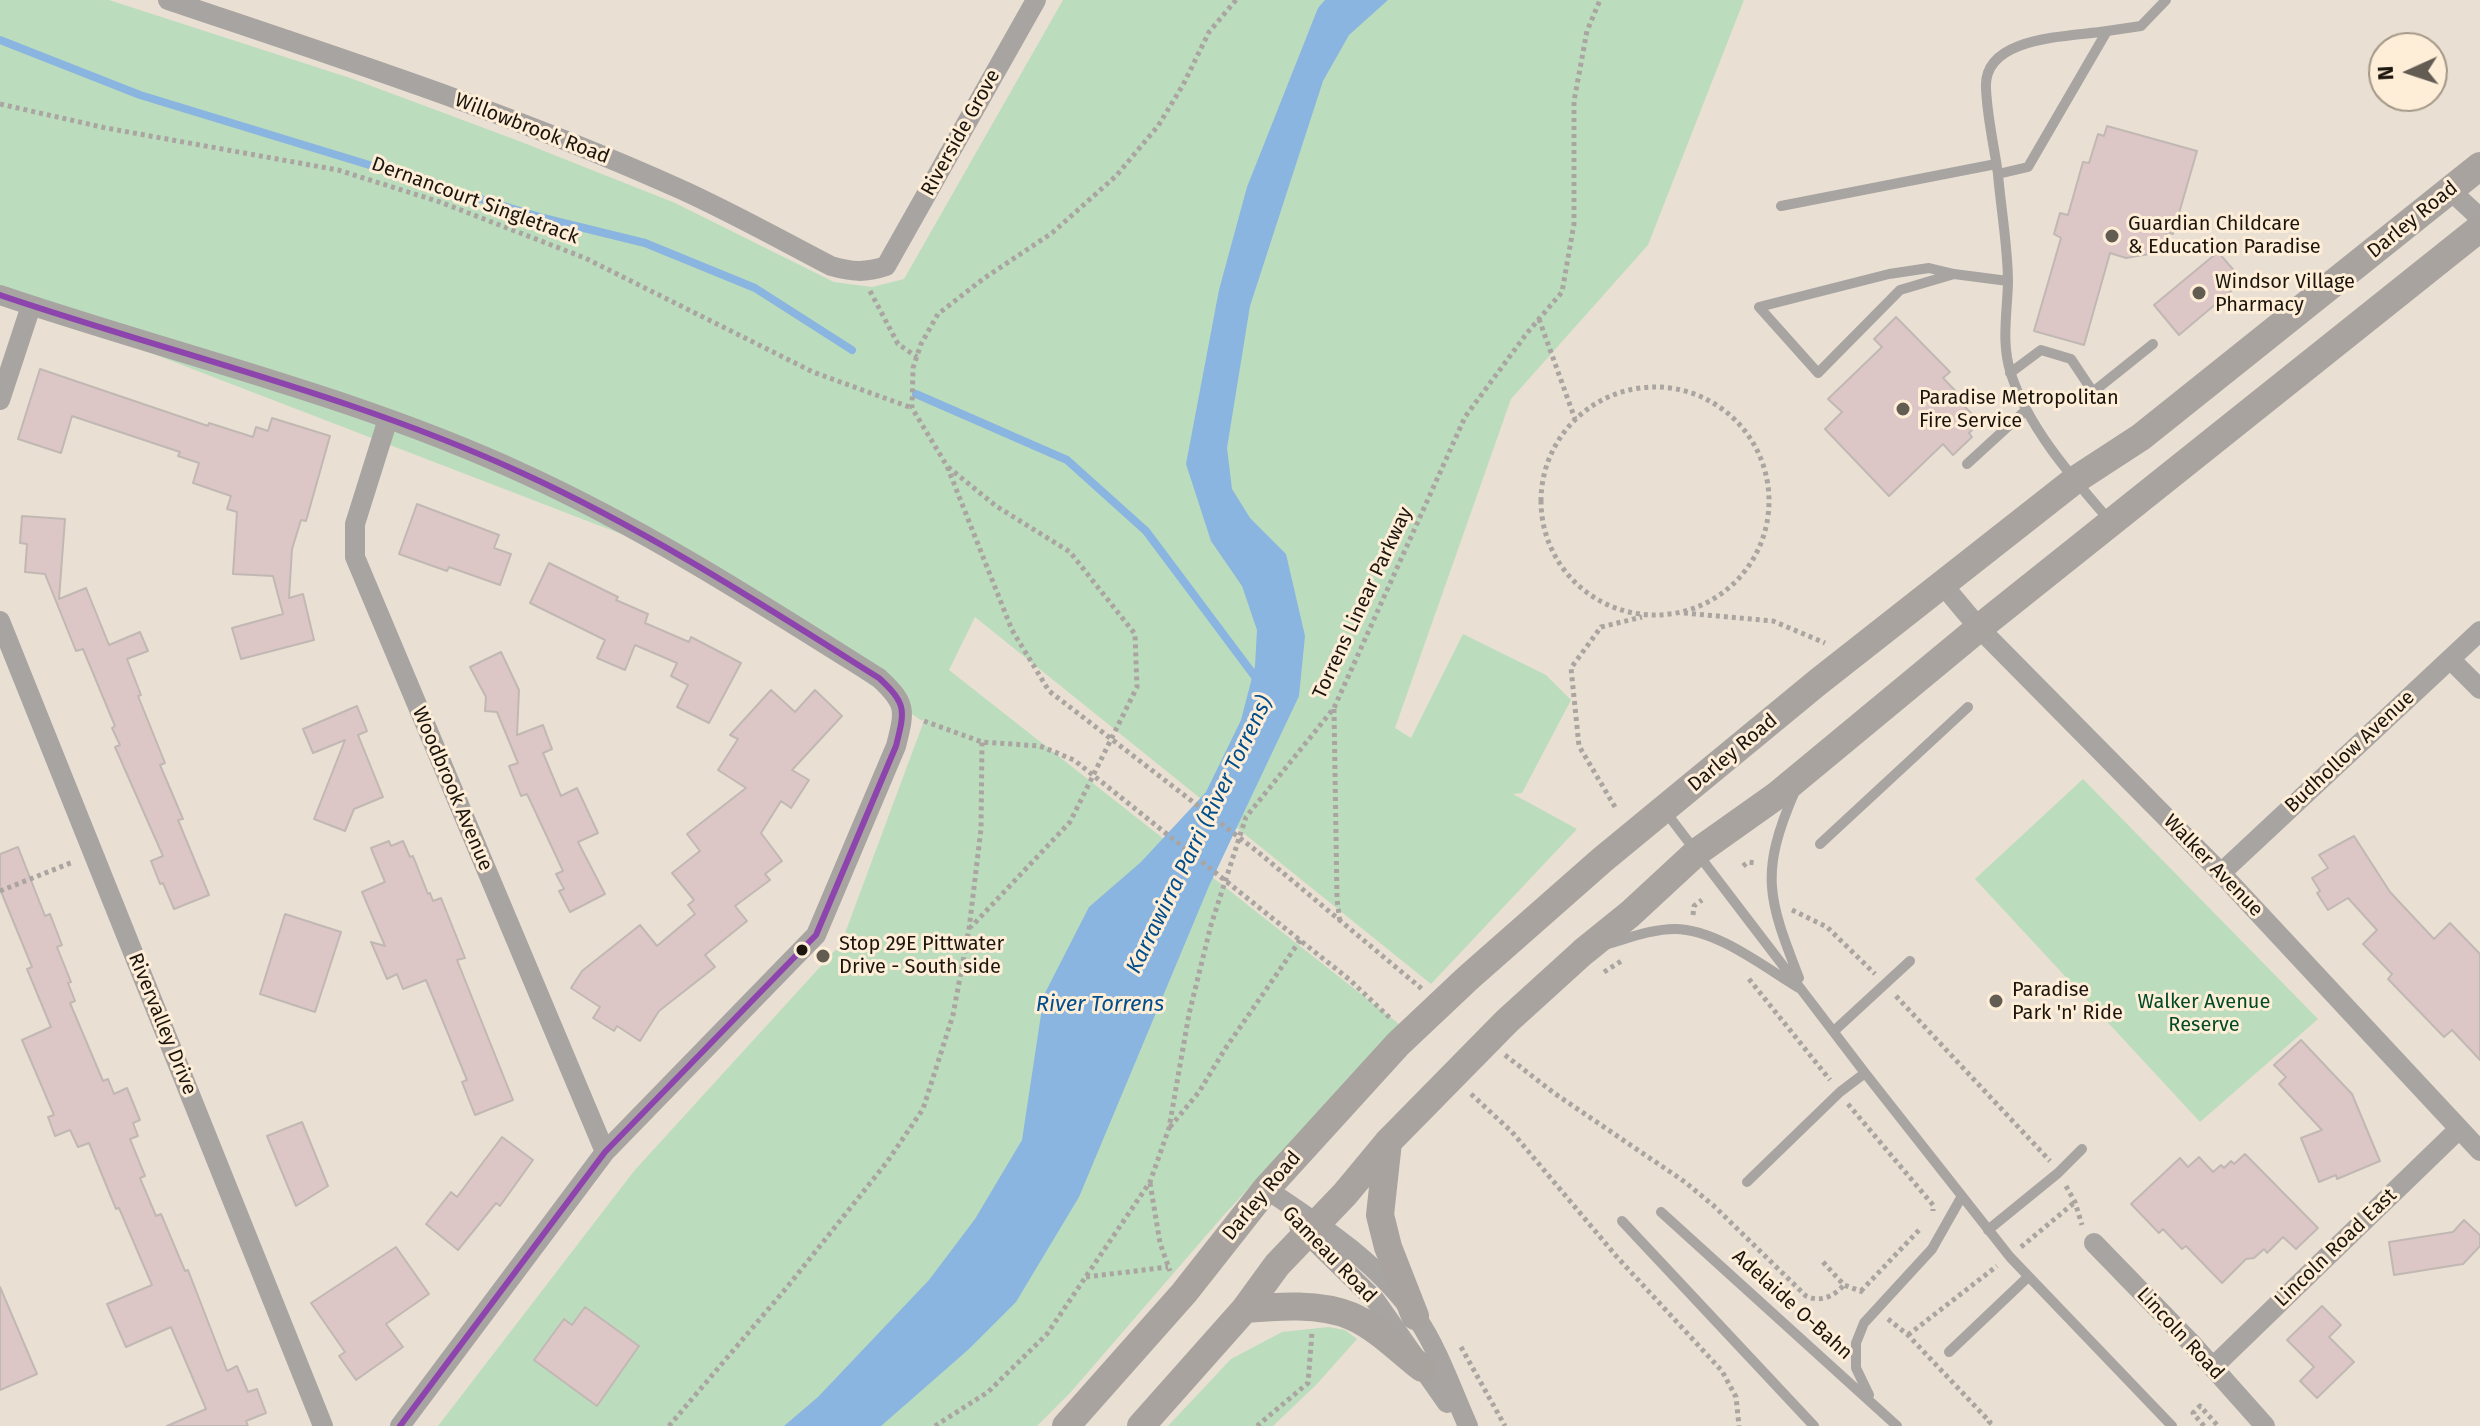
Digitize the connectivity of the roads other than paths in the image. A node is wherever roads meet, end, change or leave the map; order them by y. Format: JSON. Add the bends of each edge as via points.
{"nodes":[{"id":1,"x":168,"y":0,"type":"edge"},
{"id":2,"x":1036,"y":0,"type":"edge"},
{"id":3,"x":2166,"y":0,"type":"edge"},
{"id":4,"x":2107,"y":31,"type":"junction"},
{"id":5,"x":2480,"y":166,"type":"edge"},
{"id":6,"x":1997,"y":169,"type":"junction"},
{"id":7,"x":2450,"y":190,"type":"junction"},
{"id":8,"x":1781,"y":206,"type":"dead end"},
{"id":9,"x":2480,"y":218,"type":"edge"},
{"id":10,"x":2480,"y":228,"type":"edge"},
{"id":11,"x":886,"y":266,"type":"joint"},
{"id":12,"x":1954,"y":274,"type":"junction"},
{"id":13,"x":2008,"y":281,"type":"junction"},
{"id":14,"x":0,"y":295,"type":"edge"},
{"id":15,"x":31,"y":306,"type":"junction"},
{"id":16,"x":2153,"y":344,"type":"dead end"},
{"id":17,"x":2010,"y":373,"type":"junction"},
{"id":18,"x":0,"y":400,"type":"edge"},
{"id":19,"x":2026,"y":410,"type":"junction"},
{"id":20,"x":388,"y":419,"type":"junction"},
{"id":21,"x":1967,"y":464,"type":"dead end"},
{"id":22,"x":2075,"y":480,"type":"junction"},
{"id":23,"x":2112,"y":523,"type":"junction"},
{"id":24,"x":1943,"y":585,"type":"junction"},
{"id":25,"x":0,"y":621,"type":"edge"},
{"id":26,"x":1979,"y":628,"type":"junction"},
{"id":27,"x":2480,"y":631,"type":"edge"},
{"id":28,"x":2450,"y":659,"type":"junction"},
{"id":29,"x":2480,"y":689,"type":"edge"},
{"id":30,"x":1968,"y":707,"type":"dead end"},
{"id":31,"x":1802,"y":775,"type":"junction"},
{"id":32,"x":1664,"y":810,"type":"junction"},
{"id":33,"x":1820,"y":844,"type":"dead end"},
{"id":34,"x":1697,"y":852,"type":"junction"},
{"id":35,"x":2221,"y":873,"type":"junction"},
{"id":36,"x":1583,"y":952,"type":"junction"},
{"id":37,"x":1910,"y":961,"type":"dead end"},
{"id":38,"x":1804,"y":992,"type":"junction"},
{"id":39,"x":1834,"y":1031,"type":"junction"},
{"id":40,"x":1865,"y":1073,"type":"junction"},
{"id":41,"x":2459,"y":1129,"type":"junction"},
{"id":42,"x":1389,"y":1141,"type":"junction"},
{"id":43,"x":2082,"y":1149,"type":"dead end"},
{"id":44,"x":2480,"y":1151,"type":"edge"},
{"id":45,"x":605,"y":1152,"type":"junction"},
{"id":46,"x":1747,"y":1182,"type":"dead end"},
{"id":47,"x":1266,"y":1189,"type":"junction"},
{"id":48,"x":1962,"y":1196,"type":"junction"},
{"id":49,"x":1661,"y":1212,"type":"dead end"},
{"id":50,"x":1622,"y":1221,"type":"dead end"},
{"id":51,"x":1312,"y":1229,"type":"junction"},
{"id":52,"x":1988,"y":1230,"type":"junction"},
{"id":53,"x":2094,"y":1243,"type":"dead end"},
{"id":54,"x":2028,"y":1277,"type":"junction"},
{"id":55,"x":1245,"y":1309,"type":"junction"},
{"id":56,"x":1415,"y":1316,"type":"junction"},
{"id":57,"x":1949,"y":1352,"type":"dead end"},
{"id":58,"x":2213,"y":1367,"type":"junction"},
{"id":59,"x":1422,"y":1368,"type":"junction"},
{"id":60,"x":1871,"y":1401,"type":"junction"},
{"id":61,"x":323,"y":1426,"type":"edge"},
{"id":62,"x":400,"y":1426,"type":"edge"},
{"id":63,"x":1066,"y":1426,"type":"edge"},
{"id":64,"x":1141,"y":1426,"type":"edge"},
{"id":65,"x":1465,"y":1426,"type":"edge"},
{"id":66,"x":1814,"y":1426,"type":"edge"},
{"id":67,"x":1897,"y":1426,"type":"edge"},
{"id":68,"x":2172,"y":1426,"type":"edge"},
{"id":69,"x":2265,"y":1426,"type":"edge"}],
"edges":[{"from":1,"to":11,"type":"street","name":"Willowbrook Road","via":[[521,123],[681,189],[831,266],[860,272]]},
{"from":2,"to":11,"type":"street","name":"Riverside Grove"},
{"from":3,"to":4,"type":"lane","via":[[2141,26]]},
{"from":4,"to":6,"type":"lane","via":[[2028,167]]},
{"from":4,"to":6,"type":"lane","via":[[2024,43],[1992,61],[1985,84]]},
{"from":5,"to":7,"type":"main road","name":"Darley Road"},
{"from":6,"to":8,"type":"lane"},
{"from":6,"to":13,"type":"lane"},
{"from":7,"to":9,"type":"street"},
{"from":7,"to":22,"type":"main road","name":"Darley Road","via":[[2141,437]]},
{"from":10,"to":23,"type":"main road"},
{"from":12,"to":12,"type":"lane","via":[[1900,290],[1818,373],[1759,307],[1889,274],[1929,268]]},
{"from":12,"to":13,"type":"lane"},
{"from":13,"to":17,"type":"lane","via":[[2004,339]]},
{"from":14,"to":15,"type":"street"},
{"from":15,"to":18,"type":"street"},
{"from":15,"to":20,"type":"street"},
{"from":16,"to":17,"type":"lane","via":[[2093,392],[2071,359],[2041,350]]},
{"from":17,"to":19,"type":"lane"},
{"from":19,"to":21,"type":"lane"},
{"from":19,"to":22,"type":"lane"},
{"from":20,"to":45,"type":"street","name":"Woodbrook Avenue","via":[[355,524],[355,557]]},
{"from":20,"to":45,"type":"street","via":[[522,473],[694,562],[879,678],[898,696],[903,718],[896,746],[816,935]]},
{"from":22,"to":23,"type":"lane"},
{"from":22,"to":24,"type":"main road","name":"Darley Road"},
{"from":23,"to":26,"type":"main road"},
{"from":24,"to":26,"type":"street","name":"Walker Avenue"},
{"from":24,"to":32,"type":"main road","name":"Darley Road"},
{"from":25,"to":61,"type":"street","name":"Rivervalley Drive"},
{"from":26,"to":31,"type":"main road"},
{"from":26,"to":35,"type":"street","name":"Walker Avenue"},
{"from":27,"to":28,"type":"street","name":"Budhollow Avenue"},
{"from":28,"to":29,"type":"street"},
{"from":28,"to":35,"type":"street","name":"Budhollow Avenue"},
{"from":30,"to":33,"type":"lane"},
{"from":31,"to":34,"type":"main road"},
{"from":31,"to":38,"type":"lane","via":[[1778,836],[1771,876],[1775,918]]},
{"from":32,"to":34,"type":"lane"},
{"from":32,"to":47,"type":"main road","name":"Darley Road","via":[[1400,1036]]},
{"from":34,"to":36,"type":"main road"},
{"from":34,"to":38,"type":"lane"},
{"from":35,"to":41,"type":"street","name":"Walker Avenue"},
{"from":36,"to":38,"type":"lane","via":[[1653,931],[1691,930]]},
{"from":36,"to":42,"type":"main road","via":[[1507,1021],[1454,1090]]},
{"from":37,"to":39,"type":"lane"},
{"from":38,"to":39,"type":"lane"},
{"from":39,"to":40,"type":"lane"},
{"from":40,"to":46,"type":"lane"},
{"from":40,"to":48,"type":"lane"},
{"from":41,"to":44,"type":"street","name":"Walker Avenue"},
{"from":41,"to":58,"type":"street","name":"Lincoln Road East"},
{"from":42,"to":51,"type":"main road"},
{"from":42,"to":56,"type":"main road","via":[[1380,1215]]},
{"from":43,"to":52,"type":"lane"},
{"from":45,"to":62,"type":"street"},
{"from":47,"to":51,"type":"street","name":"Gameau Road"},
{"from":47,"to":63,"type":"main road","name":"Darley Road","via":[[1184,1293]]},
{"from":48,"to":52,"type":"lane"},
{"from":48,"to":60,"type":"lane","via":[[1932,1249],[1864,1323],[1856,1343],[1856,1368]]},
{"from":49,"to":60,"type":"lane","name":"Adelaide O-Bahn"},
{"from":50,"to":66,"type":"lane"},
{"from":51,"to":55,"type":"main road"},
{"from":51,"to":56,"type":"street","name":"Gameau Road","via":[[1379,1273]]},
{"from":51,"to":59,"type":"street","name":"Gameau Road","via":[[1375,1300]]},
{"from":52,"to":54,"type":"lane"},
{"from":53,"to":58,"type":"street","name":"Lincoln Road"},
{"from":54,"to":57,"type":"lane"},
{"from":54,"to":68,"type":"lane"},
{"from":55,"to":59,"type":"main road","via":[[1293,1308],[1352,1317]]},
{"from":55,"to":64,"type":"main road"},
{"from":56,"to":65,"type":"street","name":"Gameau Road"},
{"from":58,"to":69,"type":"street","name":"Lincoln Road"},
{"from":59,"to":65,"type":"street","name":"Gameau Road"},
{"from":60,"to":67,"type":"lane","name":"Adelaide O-Bahn"}]}
